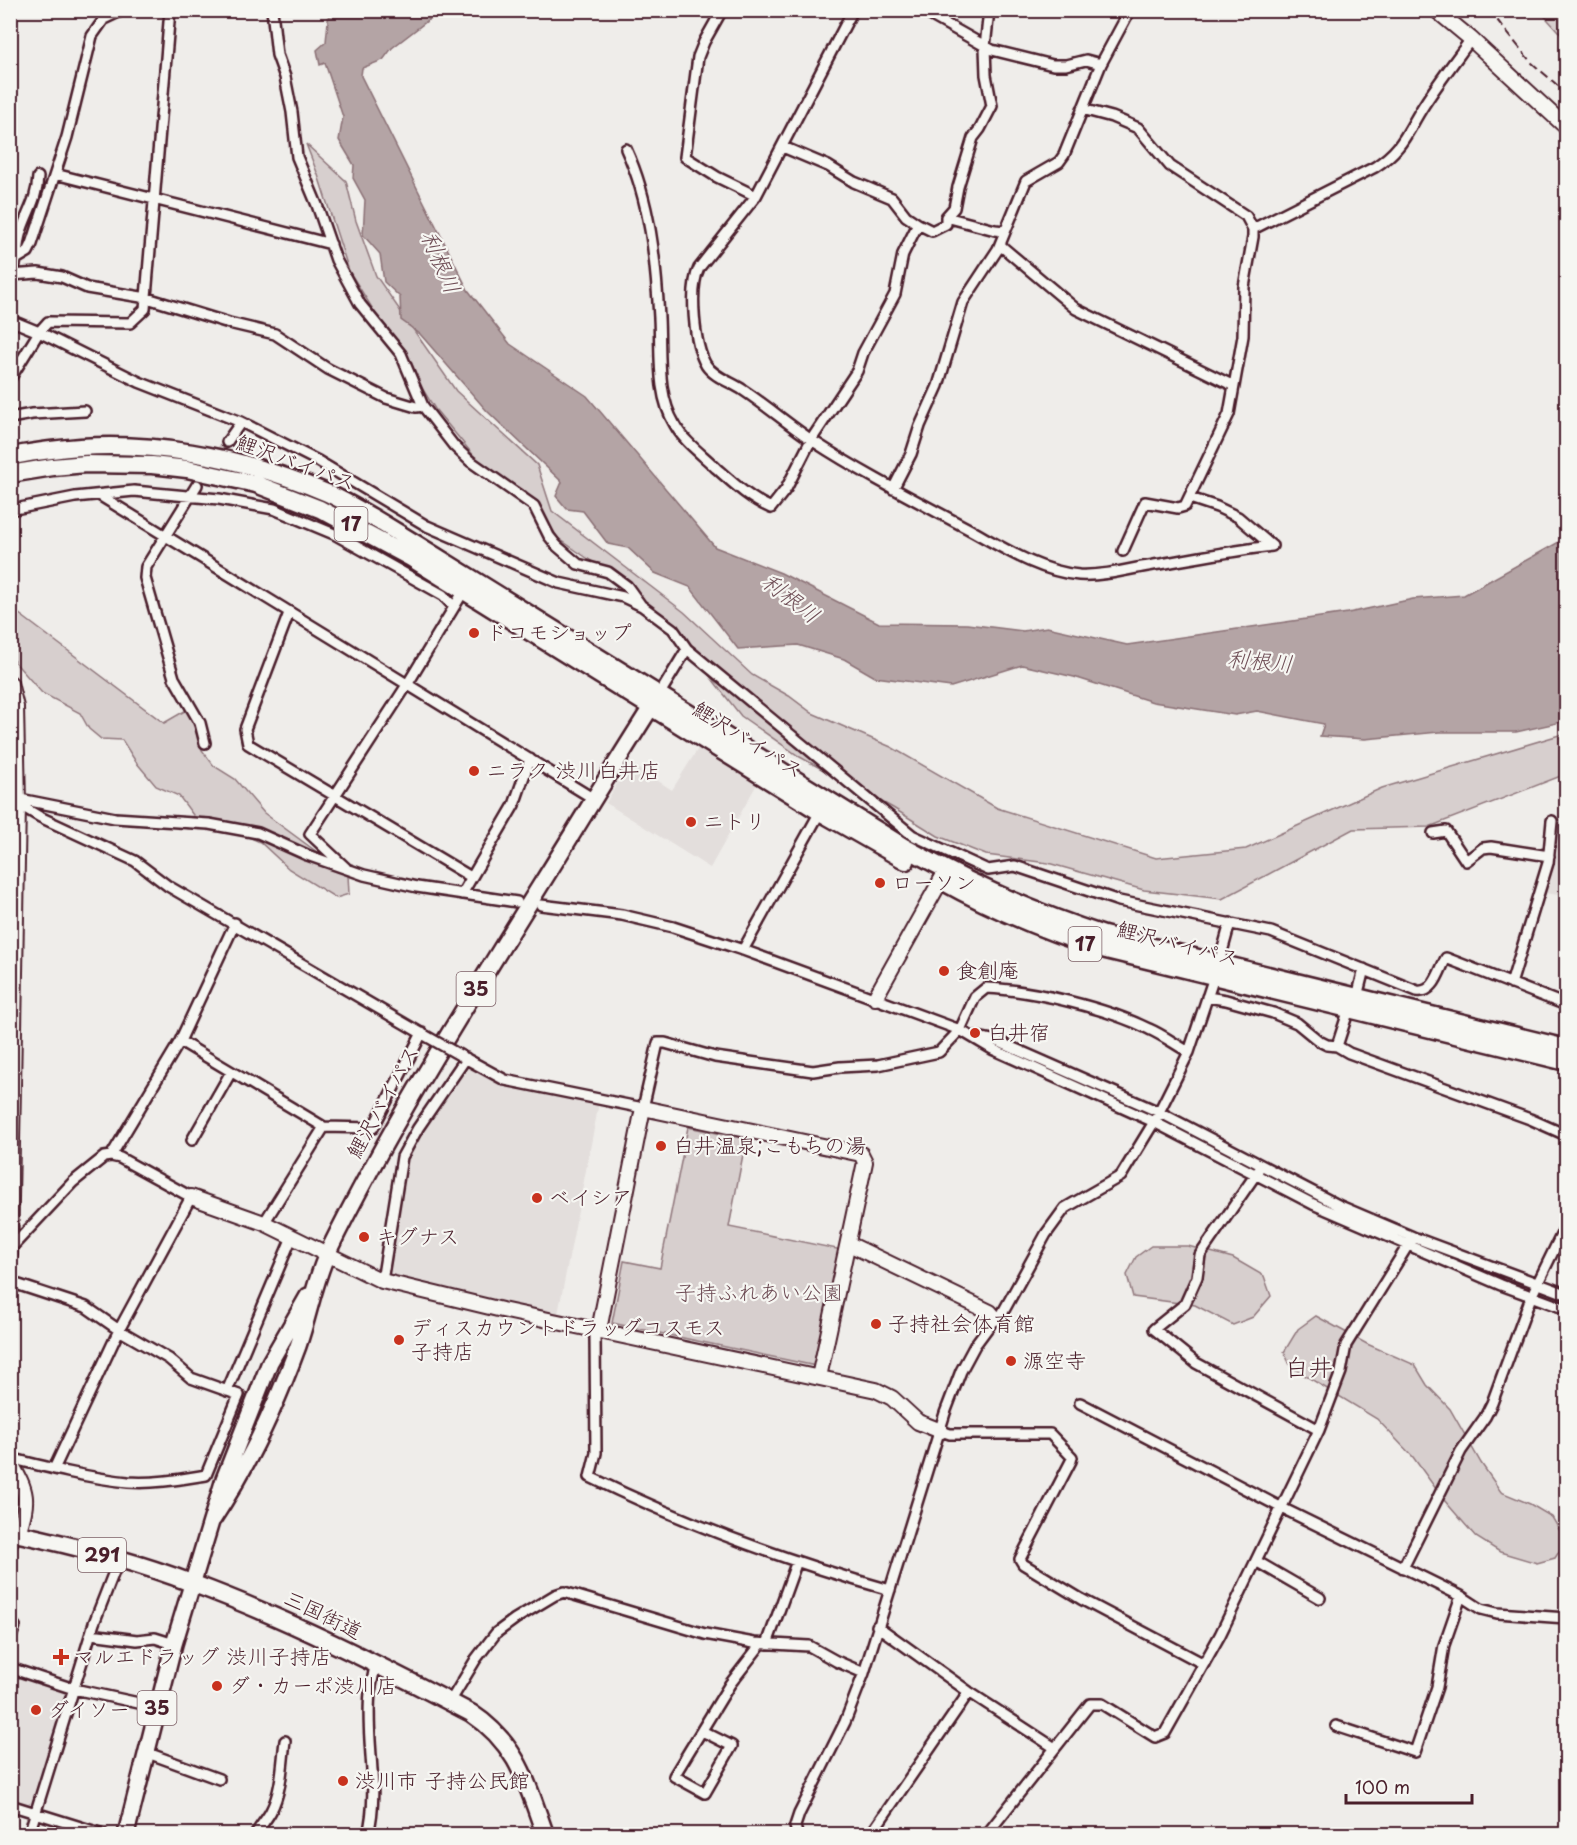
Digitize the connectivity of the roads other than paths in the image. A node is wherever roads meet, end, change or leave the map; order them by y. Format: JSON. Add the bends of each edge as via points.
{"nodes":[{"id":1,"x":123,"y":10,"type":"edge"},
{"id":2,"x":170,"y":10,"type":"edge"},
{"id":3,"x":272,"y":10,"type":"edge"},
{"id":4,"x":722,"y":10,"type":"edge"},
{"id":5,"x":853,"y":10,"type":"edge"},
{"id":6,"x":921,"y":10,"type":"edge"},
{"id":7,"x":989,"y":10,"type":"edge"},
{"id":8,"x":1130,"y":10,"type":"edge"},
{"id":9,"x":1436,"y":10,"type":"edge"},
{"id":10,"x":1470,"y":39,"type":"junction"},
{"id":11,"x":985,"y":47,"type":"junction"},
{"id":12,"x":1101,"y":64,"type":"junction"},
{"id":13,"x":1082,"y":109,"type":"junction"},
{"id":14,"x":1566,"y":127,"type":"edge"},
{"id":15,"x":783,"y":147,"type":"junction"},
{"id":16,"x":626,"y":149,"type":"dead end"},
{"id":17,"x":55,"y":174,"type":"junction"},
{"id":18,"x":38,"y":177,"type":"dead end"},
{"id":19,"x":756,"y":196,"type":"junction"},
{"id":20,"x":153,"y":199,"type":"junction"},
{"id":21,"x":946,"y":217,"type":"junction"},
{"id":22,"x":918,"y":224,"type":"junction"},
{"id":23,"x":1253,"y":229,"type":"junction"},
{"id":24,"x":1005,"y":231,"type":"junction"},
{"id":25,"x":331,"y":244,"type":"junction"},
{"id":26,"x":1000,"y":245,"type":"junction"},
{"id":27,"x":18,"y":258,"type":"junction"},
{"id":28,"x":11,"y":276,"type":"edge"},
{"id":29,"x":147,"y":298,"type":"junction"},
{"id":30,"x":10,"y":320,"type":"edge"},
{"id":31,"x":39,"y":332,"type":"junction"},
{"id":32,"x":10,"y":379,"type":"edge"},
{"id":33,"x":1234,"y":386,"type":"junction"},
{"id":34,"x":423,"y":406,"type":"junction"},
{"id":35,"x":85,"y":411,"type":"dead end"},
{"id":36,"x":10,"y":418,"type":"edge"},
{"id":37,"x":241,"y":422,"type":"junction"},
{"id":38,"x":811,"y":440,"type":"junction"},
{"id":39,"x":227,"y":442,"type":"tunnel mouth"},
{"id":40,"x":10,"y":457,"type":"edge"},
{"id":41,"x":10,"y":474,"type":"edge"},
{"id":42,"x":197,"y":485,"type":"tunnel mouth"},
{"id":43,"x":893,"y":489,"type":"junction"},
{"id":44,"x":99,"y":495,"type":"junction"},
{"id":45,"x":192,"y":495,"type":"junction"},
{"id":46,"x":1190,"y":498,"type":"junction"},
{"id":47,"x":10,"y":510,"type":"edge"},
{"id":48,"x":165,"y":536,"type":"junction"},
{"id":49,"x":1124,"y":551,"type":"dead end"},
{"id":50,"x":468,"y":585,"type":"junction"},
{"id":51,"x":642,"y":606,"type":"junction"},
{"id":52,"x":454,"y":607,"type":"junction"},
{"id":53,"x":289,"y":613,"type":"junction"},
{"id":54,"x":687,"y":649,"type":"junction"},
{"id":55,"x":10,"y":683,"type":"edge"},
{"id":56,"x":406,"y":685,"type":"junction"},
{"id":57,"x":655,"y":700,"type":"junction"},
{"id":58,"x":205,"y":744,"type":"dead end"},
{"id":59,"x":530,"y":759,"type":"junction"},
{"id":60,"x":335,"y":797,"type":"junction"},
{"id":61,"x":15,"y":800,"type":"edge"},
{"id":62,"x":594,"y":800,"type":"junction"},
{"id":63,"x":820,"y":812,"type":"junction"},
{"id":64,"x":1552,"y":821,"type":"dead end"},
{"id":65,"x":1433,"y":833,"type":"dead end"},
{"id":66,"x":1549,"y":856,"type":"junction"},
{"id":67,"x":349,"y":871,"type":"junction"},
{"id":68,"x":943,"y":875,"type":"junction"},
{"id":69,"x":471,"y":877,"type":"junction"},
{"id":70,"x":462,"y":894,"type":"junction"},
{"id":71,"x":517,"y":902,"type":"dead end"},
{"id":72,"x":541,"y":905,"type":"dead end"},
{"id":73,"x":236,"y":923,"type":"junction"},
{"id":74,"x":1230,"y":923,"type":"junction"},
{"id":75,"x":743,"y":950,"type":"junction"},
{"id":76,"x":1365,"y":969,"type":"junction"},
{"id":77,"x":1216,"y":970,"type":"junction"},
{"id":78,"x":13,"y":983,"type":"edge"},
{"id":79,"x":1511,"y":984,"type":"junction"},
{"id":80,"x":1207,"y":997,"type":"junction"},
{"id":81,"x":875,"y":998,"type":"junction"},
{"id":82,"x":1353,"y":1003,"type":"junction"},
{"id":83,"x":1566,"y":1005,"type":"edge"},
{"id":84,"x":960,"y":1030,"type":"junction"},
{"id":85,"x":424,"y":1034,"type":"junction"},
{"id":86,"x":180,"y":1041,"type":"junction"},
{"id":87,"x":1337,"y":1046,"type":"junction"},
{"id":88,"x":1566,"y":1048,"type":"edge"},
{"id":89,"x":1189,"y":1052,"type":"junction"},
{"id":90,"x":464,"y":1057,"type":"junction"},
{"id":91,"x":1566,"y":1062,"type":"edge"},
{"id":92,"x":231,"y":1072,"type":"junction"},
{"id":93,"x":643,"y":1108,"type":"junction"},
{"id":94,"x":1157,"y":1116,"type":"junction"},
{"id":95,"x":324,"y":1127,"type":"junction"},
{"id":96,"x":1566,"y":1135,"type":"edge"},
{"id":97,"x":192,"y":1140,"type":"dead end"},
{"id":98,"x":111,"y":1156,"type":"junction"},
{"id":99,"x":1259,"y":1170,"type":"junction"},
{"id":100,"x":191,"y":1197,"type":"junction"},
{"id":101,"x":264,"y":1223,"type":"junction"},
{"id":102,"x":1566,"y":1225,"type":"edge"},
{"id":103,"x":292,"y":1237,"type":"junction"},
{"id":104,"x":1411,"y":1241,"type":"junction"},
{"id":105,"x":849,"y":1244,"type":"junction"},
{"id":106,"x":11,"y":1248,"type":"edge"},
{"id":107,"x":10,"y":1255,"type":"edge"},
{"id":108,"x":327,"y":1255,"type":"junction"},
{"id":109,"x":381,"y":1281,"type":"junction"},
{"id":110,"x":10,"y":1282,"type":"edge"},
{"id":111,"x":1535,"y":1291,"type":"junction"},
{"id":112,"x":1566,"y":1294,"type":"edge"},
{"id":113,"x":1566,"y":1309,"type":"edge"},
{"id":114,"x":995,"y":1318,"type":"junction"},
{"id":115,"x":119,"y":1330,"type":"junction"},
{"id":116,"x":599,"y":1330,"type":"junction"},
{"id":117,"x":819,"y":1377,"type":"junction"},
{"id":118,"x":227,"y":1391,"type":"junction"},
{"id":119,"x":1080,"y":1403,"type":"dead end"},
{"id":120,"x":1319,"y":1430,"type":"junction"},
{"id":121,"x":941,"y":1431,"type":"junction"},
{"id":122,"x":10,"y":1460,"type":"edge"},
{"id":123,"x":54,"y":1469,"type":"junction"},
{"id":124,"x":1282,"y":1508,"type":"junction"},
{"id":125,"x":13,"y":1537,"type":"edge"},
{"id":126,"x":119,"y":1559,"type":"junction"},
{"id":127,"x":797,"y":1561,"type":"junction"},
{"id":128,"x":1256,"y":1561,"type":"junction"},
{"id":129,"x":1403,"y":1568,"type":"junction"},
{"id":130,"x":193,"y":1583,"type":"junction"},
{"id":131,"x":890,"y":1590,"type":"junction"},
{"id":132,"x":1461,"y":1596,"type":"junction"},
{"id":133,"x":1320,"y":1598,"type":"dead end"},
{"id":134,"x":1566,"y":1618,"type":"edge"},
{"id":135,"x":15,"y":1626,"type":"dead end"},
{"id":136,"x":877,"y":1626,"type":"junction"},
{"id":137,"x":91,"y":1634,"type":"junction"},
{"id":138,"x":10,"y":1640,"type":"edge"},
{"id":139,"x":174,"y":1644,"type":"junction"},
{"id":140,"x":764,"y":1644,"type":"junction"},
{"id":141,"x":1204,"y":1664,"type":"junction"},
{"id":142,"x":375,"y":1665,"type":"junction"},
{"id":143,"x":10,"y":1668,"type":"edge"},
{"id":144,"x":864,"y":1673,"type":"junction"},
{"id":145,"x":74,"y":1689,"type":"junction"},
{"id":146,"x":969,"y":1692,"type":"junction"},
{"id":147,"x":450,"y":1702,"type":"junction"},
{"id":148,"x":157,"y":1707,"type":"junction"},
{"id":149,"x":1336,"y":1726,"type":"dead end"},
{"id":150,"x":702,"y":1731,"type":"junction"},
{"id":151,"x":285,"y":1741,"type":"dead end"},
{"id":152,"x":1055,"y":1748,"type":"junction"},
{"id":153,"x":145,"y":1752,"type":"junction"},
{"id":154,"x":219,"y":1779,"type":"dead end"},
{"id":155,"x":10,"y":1805,"type":"edge"},
{"id":156,"x":35,"y":1813,"type":"junction"},
{"id":157,"x":29,"y":1834,"type":"edge"},
{"id":158,"x":103,"y":1834,"type":"edge"},
{"id":159,"x":126,"y":1834,"type":"edge"},
{"id":160,"x":256,"y":1834,"type":"edge"},
{"id":161,"x":368,"y":1834,"type":"edge"},
{"id":162,"x":545,"y":1834,"type":"edge"},
{"id":163,"x":797,"y":1834,"type":"edge"},
{"id":164,"x":871,"y":1834,"type":"edge"},
{"id":165,"x":987,"y":1834,"type":"edge"}],
"edges":[{"from":1,"to":17,"type":"street","via":[[104,19],[92,36]]},
{"from":2,"to":20,"type":"street"},
{"from":3,"to":25,"type":"street","via":[[297,157]]},
{"from":4,"to":19,"type":"street","via":[[698,57],[685,157]]},
{"from":5,"to":15,"type":"street"},
{"from":6,"to":11,"type":"street"},
{"from":7,"to":11,"type":"street"},
{"from":8,"to":12,"type":"street"},
{"from":9,"to":10,"type":"street"},
{"from":10,"to":14,"type":"street"},
{"from":10,"to":23,"type":"street","via":[[1399,148],[1388,158]]},
{"from":11,"to":12,"type":"street","via":[[1053,65],[1086,60]]},
{"from":11,"to":21,"type":"street","via":[[992,106],[973,138],[954,208]]},
{"from":12,"to":13,"type":"street"},
{"from":13,"to":23,"type":"street","via":[[1138,128],[1170,166],[1246,216]]},
{"from":13,"to":24,"type":"street","via":[[1064,156],[1026,182]]},
{"from":15,"to":19,"type":"street"},
{"from":15,"to":22,"type":"street","via":[[892,198]]},
{"from":16,"to":38,"type":"street","via":[[644,200],[654,257],[661,370],[665,399],[675,426],[749,496],[771,508],[786,489]]},
{"from":17,"to":20,"type":"street"},
{"from":17,"to":27,"type":"street","via":[[32,244]]},
{"from":18,"to":27,"type":"street","via":[[36,198],[20,236]]},
{"from":19,"to":38,"type":"street","via":[[695,275],[693,317],[697,338],[706,364],[718,376]]},
{"from":20,"to":25,"type":"street"},
{"from":20,"to":29,"type":"street"},
{"from":21,"to":22,"type":"street","via":[[946,224],[932,231]]},
{"from":21,"to":24,"type":"street"},
{"from":22,"to":38,"type":"street","via":[[903,254],[895,294],[856,371]]},
{"from":23,"to":33,"type":"street"},
{"from":24,"to":26,"type":"street"},
{"from":25,"to":34,"type":"street","via":[[360,304],[401,354]]},
{"from":26,"to":33,"type":"street","via":[[1077,309]]},
{"from":26,"to":43,"type":"street","via":[[963,302],[938,386]]},
{"from":27,"to":28,"type":"street"},
{"from":28,"to":29,"type":"street","via":[[38,273],[62,277],[87,288]]},
{"from":29,"to":31,"type":"street","via":[[145,309],[130,323],[52,321]]},
{"from":29,"to":34,"type":"street","via":[[275,334],[328,369],[386,398]]},
{"from":30,"to":31,"type":"street"},
{"from":31,"to":32,"type":"street"},
{"from":31,"to":37,"type":"street","via":[[140,382]]},
{"from":33,"to":46,"type":"street","via":[[1224,429]]},
{"from":34,"to":51,"type":"street","via":[[470,461],[534,506],[557,546],[578,564],[608,572],[627,586]]},
{"from":35,"to":36,"type":"street"},
{"from":37,"to":39,"type":"street"},
{"from":37,"to":51,"type":"street","via":[[318,461],[427,526],[559,583],[623,597]]},
{"from":38,"to":43,"type":"street"},
{"from":40,"to":50,"type":"highway","name":"鯉沢バイパス","number":"17","via":[[87,445],[122,445],[225,460],[326,493],[358,509]]},
{"from":41,"to":50,"type":"highway","name":"鯉沢バイパス","number":"17","via":[[53,466],[119,464],[187,469],[244,482],[289,496],[351,524]]},
{"from":42,"to":45,"type":"street"},
{"from":43,"to":46,"type":"street","via":[[1017,555],[1052,570],[1080,575],[1272,546],[1238,517]]},
{"from":44,"to":45,"type":"street","via":[[134,491]]},
{"from":44,"to":47,"type":"street"},
{"from":44,"to":48,"type":"street"},
{"from":45,"to":48,"type":"street"},
{"from":45,"to":52,"type":"street","via":[[274,509],[334,534],[444,595]]},
{"from":46,"to":49,"type":"street","via":[[1183,508],[1145,502]]},
{"from":48,"to":53,"type":"street"},
{"from":48,"to":58,"type":"street","via":[[146,567],[146,578],[174,678],[200,723]]},
{"from":50,"to":52,"type":"street"},
{"from":50,"to":57,"type":"highway","name":"鯉沢バイパス","number":"17"},
{"from":51,"to":54,"type":"street","via":[[673,629]]},
{"from":52,"to":56,"type":"street"},
{"from":53,"to":56,"type":"street"},
{"from":53,"to":60,"type":"street","via":[[245,729],[248,744]]},
{"from":54,"to":57,"type":"street"},
{"from":54,"to":74,"type":"street","via":[[921,839],[988,870],[1015,866],[1119,901]]},
{"from":55,"to":61,"type":"street","via":[[16,707]]},
{"from":56,"to":59,"type":"street"},
{"from":56,"to":60,"type":"street"},
{"from":57,"to":62,"type":"main road","name":"鯉沢バイパス","number":"35"},
{"from":57,"to":63,"type":"highway","name":"鯉沢バイパス","number":"17"},
{"from":57,"to":68,"type":"highway","name":"鯉沢バイパス","number":"17","via":[[904,847]]},
{"from":59,"to":62,"type":"street"},
{"from":59,"to":69,"type":"street","via":[[514,806]]},
{"from":60,"to":67,"type":"street","via":[[309,834]]},
{"from":60,"to":69,"type":"street"},
{"from":61,"to":67,"type":"street","via":[[116,818],[209,824],[258,833]]},
{"from":61,"to":73,"type":"street","via":[[40,817],[135,861],[168,886]]},
{"from":61,"to":78,"type":"street"},
{"from":62,"to":108,"type":"main road","name":"鯉沢バイパス","number":"35","via":[[428,1066]]},
{"from":63,"to":68,"type":"highway","name":"鯉沢バイパス","number":"17"},
{"from":63,"to":75,"type":"street"},
{"from":64,"to":66,"type":"street"},
{"from":65,"to":66,"type":"street","via":[[1446,831],[1466,861],[1483,848],[1491,847]]},
{"from":66,"to":79,"type":"street"},
{"from":67,"to":70,"type":"street"},
{"from":68,"to":77,"type":"highway","name":"鯉沢バイパス","number":"17","via":[[960,878],[1062,921]]},
{"from":68,"to":81,"type":"street"},
{"from":69,"to":70,"type":"street"},
{"from":70,"to":71,"type":"street"},
{"from":72,"to":75,"type":"street","via":[[622,915]]},
{"from":73,"to":85,"type":"street"},
{"from":73,"to":86,"type":"street"},
{"from":74,"to":76,"type":"street","via":[[1271,932]]},
{"from":74,"to":77,"type":"street"},
{"from":75,"to":81,"type":"street"},
{"from":76,"to":79,"type":"street","via":[[1424,992],[1430,989],[1446,958]]},
{"from":76,"to":82,"type":"street"},
{"from":77,"to":80,"type":"street"},
{"from":77,"to":82,"type":"highway","name":"鯉沢バイパス","number":"17"},
{"from":78,"to":106,"type":"street"},
{"from":79,"to":83,"type":"street"},
{"from":80,"to":87,"type":"street","via":[[1273,1013],[1297,1023],[1327,1045]]},
{"from":80,"to":89,"type":"street"},
{"from":81,"to":84,"type":"street"},
{"from":82,"to":87,"type":"street"},
{"from":82,"to":88,"type":"highway","name":"鯉沢バイパス","number":"17"},
{"from":82,"to":91,"type":"highway","name":"鯉沢バイパス","number":"17"},
{"from":84,"to":89,"type":"street","via":[[975,997],[986,988],[998,989],[1051,997],[1121,1017]]},
{"from":84,"to":93,"type":"street","via":[[939,1052],[878,1065],[813,1071],[716,1057],[658,1043]]},
{"from":84,"to":94,"type":"street","via":[[1012,1059]]},
{"from":85,"to":90,"type":"street","bridge":true},
{"from":85,"to":95,"type":"street","via":[[373,1128]]},
{"from":86,"to":92,"type":"street"},
{"from":86,"to":98,"type":"street"},
{"from":87,"to":96,"type":"street"},
{"from":89,"to":94,"type":"street"},
{"from":90,"to":93,"type":"street","via":[[505,1080]]},
{"from":90,"to":109,"type":"street","via":[[402,1156]]},
{"from":92,"to":95,"type":"street"},
{"from":92,"to":97,"type":"street"},
{"from":93,"to":105,"type":"street","via":[[861,1154],[865,1162]]},
{"from":93,"to":116,"type":"street"},
{"from":94,"to":99,"type":"street"},
{"from":94,"to":114,"type":"street","via":[[1121,1176],[1065,1208],[1046,1234],[1002,1314]]},
{"from":95,"to":101,"type":"street"},
{"from":98,"to":100,"type":"street"},
{"from":98,"to":106,"type":"street","via":[[104,1157],[73,1182]]},
{"from":99,"to":104,"type":"street","via":[[1313,1204]]},
{"from":99,"to":120,"type":"street","via":[[1200,1255],[1197,1277],[1185,1304],[1154,1329],[1196,1363]]},
{"from":100,"to":101,"type":"street"},
{"from":100,"to":115,"type":"street"},
{"from":101,"to":103,"type":"street"},
{"from":102,"to":111,"type":"street"},
{"from":103,"to":108,"type":"street"},
{"from":103,"to":118,"type":"street"},
{"from":104,"to":111,"type":"street"},
{"from":104,"to":111,"type":"street"},
{"from":104,"to":120,"type":"street","via":[[1346,1345],[1341,1372]]},
{"from":105,"to":114,"type":"street","via":[[990,1312]]},
{"from":105,"to":117,"type":"street"},
{"from":106,"to":107,"type":"street"},
{"from":108,"to":109,"type":"street"},
{"from":108,"to":130,"type":"main road","name":"鯉沢バイパス","number":"35","via":[[297,1347],[267,1420],[213,1519]]},
{"from":109,"to":116,"type":"street"},
{"from":110,"to":115,"type":"street","via":[[86,1307]]},
{"from":111,"to":112,"type":"street"},
{"from":111,"to":113,"type":"street"},
{"from":111,"to":129,"type":"street","via":[[1492,1403],[1461,1451]]},
{"from":114,"to":121,"type":"street","via":[[961,1371]]},
{"from":115,"to":118,"type":"street","via":[[169,1359],[191,1378]]},
{"from":115,"to":123,"type":"street"},
{"from":116,"to":117,"type":"street"},
{"from":116,"to":127,"type":"street","via":[[595,1336],[596,1453],[590,1478],[737,1541]]},
{"from":117,"to":121,"type":"street","via":[[876,1390],[892,1398],[918,1422]]},
{"from":118,"to":123,"type":"street","via":[[239,1395],[206,1475],[129,1482]]},
{"from":119,"to":124,"type":"street"},
{"from":120,"to":124,"type":"street"},
{"from":121,"to":131,"type":"street"},
{"from":121,"to":141,"type":"street","via":[[1050,1434],[1072,1457],[1020,1559],[1023,1564]]},
{"from":122,"to":123,"type":"street"},
{"from":122,"to":125,"type":"street","via":[[26,1495],[24,1515]]},
{"from":124,"to":128,"type":"street"},
{"from":124,"to":129,"type":"street"},
{"from":125,"to":126,"type":"highway","name":"三国街道","number":"291"},
{"from":126,"to":130,"type":"highway","name":"三国街道","number":"291"},
{"from":126,"to":137,"type":"street"},
{"from":127,"to":131,"type":"street"},
{"from":127,"to":140,"type":"street"},
{"from":128,"to":133,"type":"street"},
{"from":128,"to":141,"type":"street"},
{"from":129,"to":132,"type":"street"},
{"from":130,"to":139,"type":"main road","name":"鯉沢バイパス","number":"35"},
{"from":130,"to":142,"type":"highway","name":"三国街道","number":"291","via":[[260,1609]]},
{"from":131,"to":136,"type":"street"},
{"from":132,"to":134,"type":"street","via":[[1481,1609],[1497,1613]]},
{"from":132,"to":149,"type":"street","via":[[1415,1752]]},
{"from":135,"to":138,"type":"street"},
{"from":136,"to":144,"type":"street"},
{"from":136,"to":146,"type":"street"},
{"from":137,"to":139,"type":"street","via":[[137,1640],[154,1638]]},
{"from":137,"to":145,"type":"street"},
{"from":139,"to":148,"type":"main road","name":"鯉沢バイパス","number":"35"},
{"from":140,"to":144,"type":"street","via":[[809,1646]]},
{"from":140,"to":147,"type":"street","via":[[705,1634],[564,1592],[515,1618],[496,1633]]},
{"from":140,"to":150,"type":"street","via":[[730,1684]]},
{"from":141,"to":152,"type":"street","via":[[1165,1733],[1155,1737],[1096,1703],[1090,1704]]},
{"from":142,"to":147,"type":"highway","name":"三国街道","number":"291"},
{"from":142,"to":161,"type":"street","via":[[370,1693],[373,1786]]},
{"from":143,"to":145,"type":"street"},
{"from":144,"to":163,"type":"street","via":[[795,1826]]},
{"from":145,"to":148,"type":"street"},
{"from":145,"to":156,"type":"street"},
{"from":146,"to":152,"type":"street"},
{"from":146,"to":164,"type":"street"},
{"from":147,"to":162,"type":"highway","name":"三国街道","number":"291","via":[[487,1724],[507,1746],[521,1768]]},
{"from":148,"to":153,"type":"main road","name":"鯉沢バイパス","number":"35"},
{"from":150,"to":150,"type":"street","via":[[674,1776],[705,1793],[732,1746]]},
{"from":151,"to":160,"type":"street","via":[[281,1781],[271,1811]]},
{"from":152,"to":165,"type":"street"},
{"from":153,"to":154,"type":"street"},
{"from":153,"to":159,"type":"main road","name":"鯉沢バイパス","number":"35"},
{"from":155,"to":156,"type":"street"},
{"from":156,"to":157,"type":"street"},
{"from":156,"to":158,"type":"street"}]}
